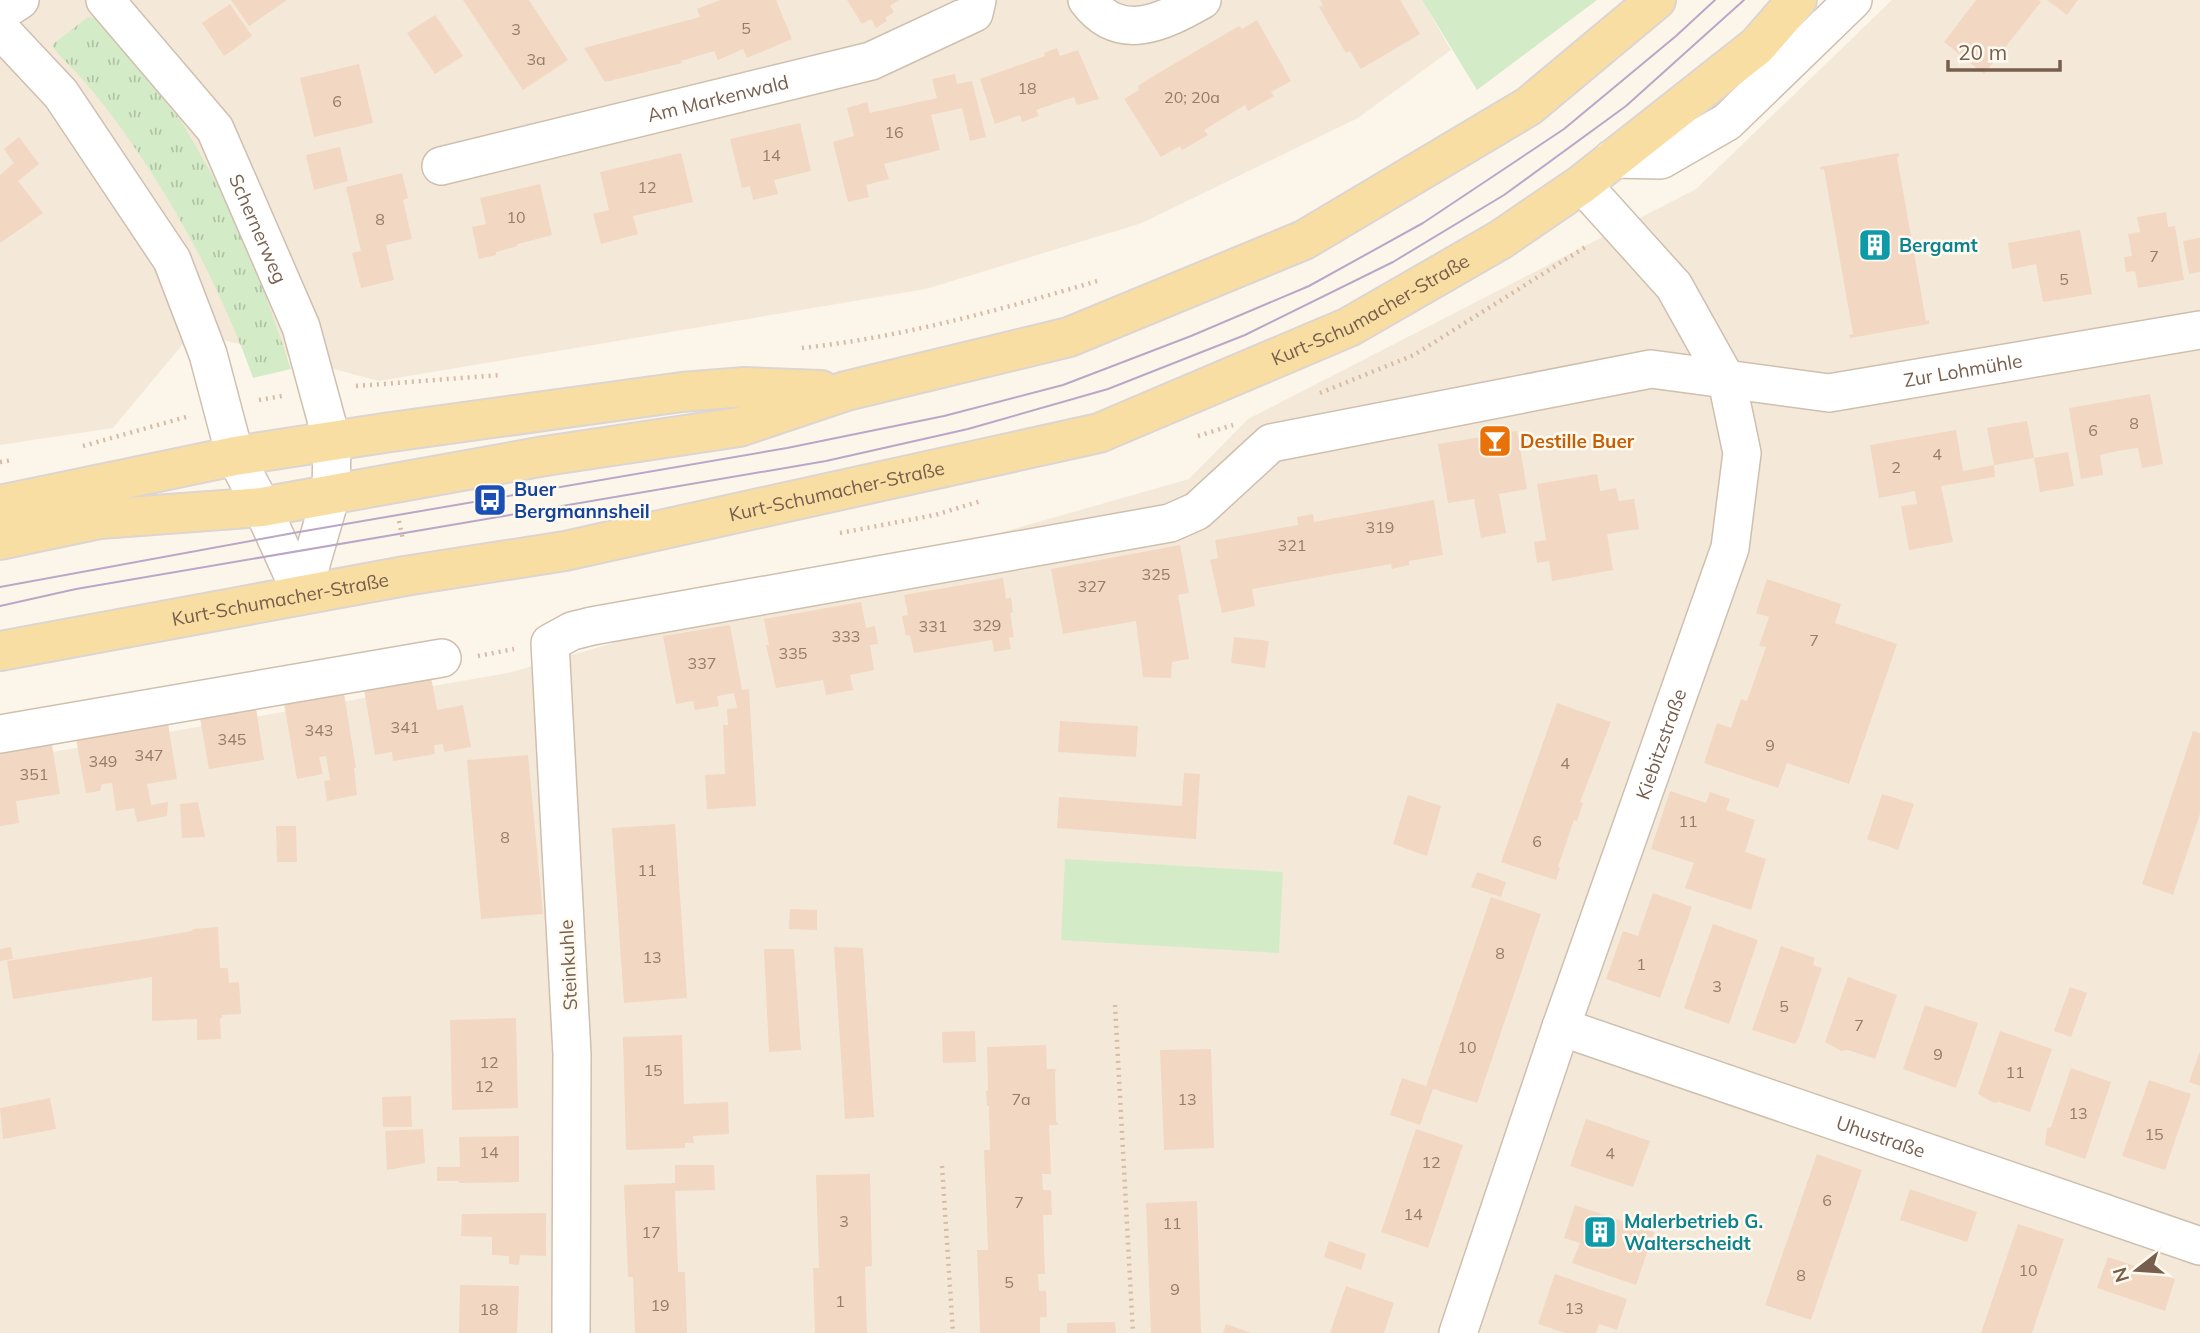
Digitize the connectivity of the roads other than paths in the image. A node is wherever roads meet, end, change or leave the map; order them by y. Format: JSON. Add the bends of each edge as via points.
{"nodes":[{"id":1,"x":20,"y":0,"type":"edge"},
{"id":2,"x":105,"y":0,"type":"edge"},
{"id":3,"x":977,"y":0,"type":"edge"},
{"id":4,"x":1087,"y":0,"type":"edge"},
{"id":5,"x":1202,"y":0,"type":"edge"},
{"id":6,"x":1656,"y":0,"type":"edge"},
{"id":7,"x":1797,"y":0,"type":"edge"},
{"id":8,"x":1853,"y":0,"type":"edge"},
{"id":9,"x":0,"y":13,"type":"edge"},
{"id":10,"x":0,"y":29,"type":"edge"},
{"id":11,"x":1612,"y":159,"type":"junction"},
{"id":12,"x":441,"y":166,"type":"dead end"},
{"id":13,"x":1582,"y":184,"type":"junction"},
{"id":14,"x":2200,"y":330,"type":"edge"},
{"id":15,"x":1727,"y":381,"type":"junction"},
{"id":16,"x":846,"y":391,"type":"junction"},
{"id":17,"x":332,"y":441,"type":"junction"},
{"id":18,"x":235,"y":456,"type":"junction"},
{"id":19,"x":331,"y":495,"type":"junction"},
{"id":20,"x":0,"y":505,"type":"edge"},
{"id":21,"x":262,"y":507,"type":"junction"},
{"id":22,"x":0,"y":540,"type":"edge"},
{"id":23,"x":302,"y":595,"type":"junction"},
{"id":24,"x":0,"y":651,"type":"edge"},
{"id":25,"x":458,"y":658,"type":"road end"},
{"id":26,"x":0,"y":734,"type":"edge"},
{"id":27,"x":1561,"y":1027,"type":"junction"},
{"id":28,"x":2200,"y":1246,"type":"edge"},
{"id":29,"x":571,"y":1333,"type":"edge"},
{"id":30,"x":1458,"y":1333,"type":"edge"}],
"edges":[{"from":1,"to":9,"type":"street"},
{"from":2,"to":17,"type":"street","name":"Schernerweg","via":[[215,129],[302,327]]},
{"from":3,"to":12,"type":"street","name":"Am Markenwald","via":[[974,13],[871,61]]},
{"from":4,"to":5,"type":"street","via":[[1114,23],[1134,26],[1156,22]]},
{"from":6,"to":16,"type":"main road","via":[[1529,106],[1304,240],[1069,337]]},
{"from":7,"to":11,"type":"main road","name":"Kurt-Schumacher-Straße","via":[[1757,46]]},
{"from":8,"to":11,"type":"street","via":[[1727,122],[1661,160]]},
{"from":10,"to":18,"type":"street","via":[[61,93],[172,260],[208,354]]},
{"from":11,"to":13,"type":"main road","name":"Kurt-Schumacher-Straße"},
{"from":13,"to":15,"type":"street","name":"Kiebitzstraße","via":[[1674,286]]},
{"from":13,"to":23,"type":"main road","name":"Kurt-Schumacher-Straße","via":[[1500,240],[1349,327],[1099,433],[565,551]]},
{"from":14,"to":15,"type":"street","name":"Zur Lohmühle","via":[[1829,393]]},
{"from":15,"to":27,"type":"street","name":"Kiebitzstraße","via":[[1742,453],[1730,548]]},
{"from":15,"to":29,"type":"street","name":"Steinkuhle","via":[[1651,369],[1271,443],[1198,511],[1170,523],[592,626],[550,643],[572,1054]]},
{"from":16,"to":17,"type":"main road","via":[[745,387],[682,392]]},
{"from":16,"to":19,"type":"main road","via":[[738,427]]},
{"from":17,"to":18,"type":"main road"},
{"from":17,"to":19,"type":"street","name":"Schernerweg"},
{"from":18,"to":20,"type":"main road"},
{"from":18,"to":21,"type":"street"},
{"from":19,"to":21,"type":"main road"},
{"from":19,"to":23,"type":"street","name":"Schernerweg"},
{"from":21,"to":22,"type":"main road","via":[[100,519]]},
{"from":21,"to":23,"type":"street"},
{"from":23,"to":24,"type":"main road","name":"Kurt-Schumacher-Straße"},
{"from":25,"to":26,"type":"street"},
{"from":27,"to":28,"type":"street","name":"Uhustraße"},
{"from":27,"to":30,"type":"street","name":"Kiebitzstraße"}]}
